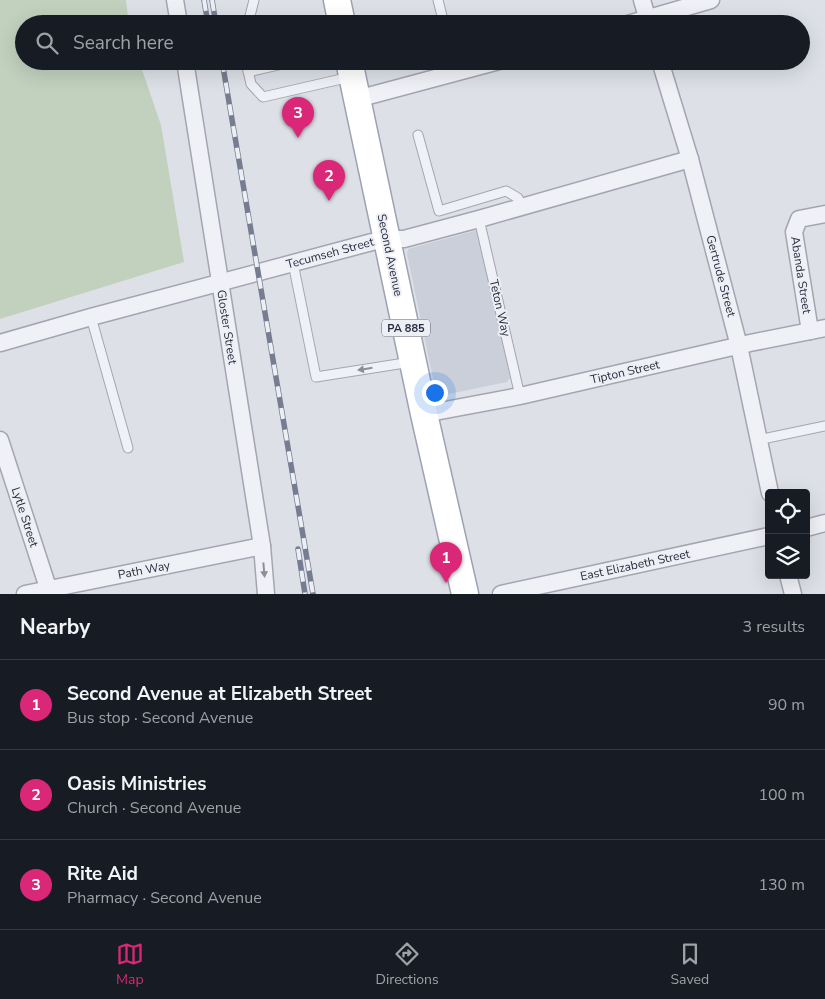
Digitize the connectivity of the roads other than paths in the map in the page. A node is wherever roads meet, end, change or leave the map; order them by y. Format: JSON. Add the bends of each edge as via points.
{"nodes":[{"id":1,"x":175,"y":0,"type":"edge"},
{"id":2,"x":254,"y":0,"type":"edge"},
{"id":3,"x":337,"y":0,"type":"edge"},
{"id":4,"x":438,"y":0,"type":"edge"},
{"id":5,"x":642,"y":0,"type":"edge"},
{"id":6,"x":711,"y":0,"type":"edge"},
{"id":7,"x":177,"y":15,"type":"edge"},
{"id":8,"x":250,"y":15,"type":"edge"},
{"id":9,"x":340,"y":15,"type":"edge"},
{"id":10,"x":442,"y":15,"type":"edge"},
{"id":11,"x":646,"y":15,"type":"edge"},
{"id":12,"x":666,"y":15,"type":"edge"},
{"id":13,"x":186,"y":70,"type":"edge"},
{"id":14,"x":257,"y":70,"type":"edge"},
{"id":15,"x":428,"y":70,"type":"edge"},
{"id":16,"x":663,"y":70,"type":"edge"},
{"id":17,"x":248,"y":72,"type":"joint"},
{"id":18,"x":353,"y":79,"type":"edge"},
{"id":19,"x":418,"y":135,"type":"dead end"},
{"id":20,"x":690,"y":159,"type":"junction"},
{"id":21,"x":522,"y":207,"type":"junction"},
{"id":22,"x":439,"y":211,"type":"junction"},
{"id":23,"x":825,"y":214,"type":"edge"},
{"id":24,"x":480,"y":219,"type":"junction"},
{"id":25,"x":444,"y":228,"type":"junction"},
{"id":26,"x":387,"y":239,"type":"junction"},
{"id":27,"x":293,"y":263,"type":"junction"},
{"id":28,"x":220,"y":283,"type":"junction"},
{"id":29,"x":92,"y":317,"type":"junction"},
{"id":30,"x":818,"y":330,"type":"edge"},
{"id":31,"x":0,"y":343,"type":"edge"},
{"id":32,"x":739,"y":346,"type":"junction"},
{"id":33,"x":414,"y":361,"type":"junction"},
{"id":34,"x":520,"y":396,"type":"junction"},
{"id":35,"x":424,"y":414,"type":"junction"},
{"id":36,"x":825,"y":426,"type":"edge"},
{"id":37,"x":0,"y":440,"type":"edge"},
{"id":38,"x":758,"y":440,"type":"junction"},
{"id":39,"x":128,"y":448,"type":"dead end"},
{"id":40,"x":769,"y":489,"type":"edge"},
{"id":41,"x":825,"y":524,"type":"edge"},
{"id":42,"x":810,"y":527,"type":"edge"},
{"id":43,"x":765,"y":537,"type":"edge"},
{"id":44,"x":262,"y":546,"type":"junction"},
{"id":45,"x":789,"y":579,"type":"edge"},
{"id":46,"x":50,"y":591,"type":"edge"},
{"id":47,"x":25,"y":594,"type":"edge"},
{"id":48,"x":266,"y":594,"type":"edge"},
{"id":49,"x":465,"y":594,"type":"edge"},
{"id":50,"x":501,"y":594,"type":"edge"},
{"id":51,"x":792,"y":594,"type":"edge"}],
"edges":[{"from":1,"to":7,"type":"street"},
{"from":2,"to":8,"type":"lane"},
{"from":3,"to":9,"type":"main road"},
{"from":4,"to":10,"type":"lane"},
{"from":5,"to":11,"type":"street"},
{"from":6,"to":12,"type":"street"},
{"from":13,"to":28,"type":"street","name":"Gloster Street"},
{"from":14,"to":17,"type":"lane"},
{"from":15,"to":18,"type":"street"},
{"from":16,"to":20,"type":"street","name":"Gertrude Street"},
{"from":17,"to":18,"type":"lane","via":[[251,84],[263,98]]},
{"from":18,"to":26,"type":"main road","name":"Second Avenue","number":"PA 885"},
{"from":19,"to":22,"type":"lane"},
{"from":20,"to":21,"type":"street","name":"Tecumseh Street"},
{"from":20,"to":32,"type":"street","name":"Gertrude Street"},
{"from":21,"to":22,"type":"lane","via":[[518,198],[506,191]]},
{"from":21,"to":24,"type":"street","name":"Tecumseh Street"},
{"from":22,"to":25,"type":"lane"},
{"from":23,"to":30,"type":"street","name":"Abanda Street","via":[[799,219],[794,232]]},
{"from":24,"to":25,"type":"street","name":"Tecumseh Street"},
{"from":24,"to":34,"type":"lane","name":"Teton Way"},
{"from":25,"to":26,"type":"street","name":"Tecumseh Street","via":[[404,239]]},
{"from":26,"to":27,"type":"street","name":"Tecumseh Street"},
{"from":26,"to":33,"type":"main road","name":"Second Avenue","number":"PA 885"},
{"from":27,"to":28,"type":"street","name":"Tecumseh Street"},
{"from":33,"to":27,"type":"lane","one_way":true,"via":[[316,378]]},
{"from":28,"to":29,"type":"street","name":"Tecumseh Street"},
{"from":28,"to":44,"type":"street","name":"Gloster Street"},
{"from":29,"to":31,"type":"street","name":"Tecumseh Street"},
{"from":29,"to":39,"type":"lane"},
{"from":30,"to":32,"type":"street","name":"Tipton Street"},
{"from":32,"to":34,"type":"street","name":"Tipton Street"},
{"from":32,"to":38,"type":"street","name":"Gertrude Street"},
{"from":33,"to":35,"type":"main road","name":"Second Avenue","number":"PA 885"},
{"from":34,"to":35,"type":"street","name":"Tipton Street"},
{"from":35,"to":49,"type":"main road","name":"Second Avenue","number":"PA 885"},
{"from":36,"to":38,"type":"lane"},
{"from":37,"to":46,"type":"street","name":"Lytle Street"},
{"from":38,"to":40,"type":"street","name":"Gertrude Street"},
{"from":41,"to":42,"type":"street"},
{"from":43,"to":50,"type":"street","name":"East Elizabeth Street"},
{"from":44,"to":46,"type":"street","name":"Path Way"},
{"from":44,"to":48,"type":"street","name":"Gloster Street","one_way":true},
{"from":45,"to":51,"type":"street"},
{"from":46,"to":47,"type":"street","name":"Path Way"}]}
